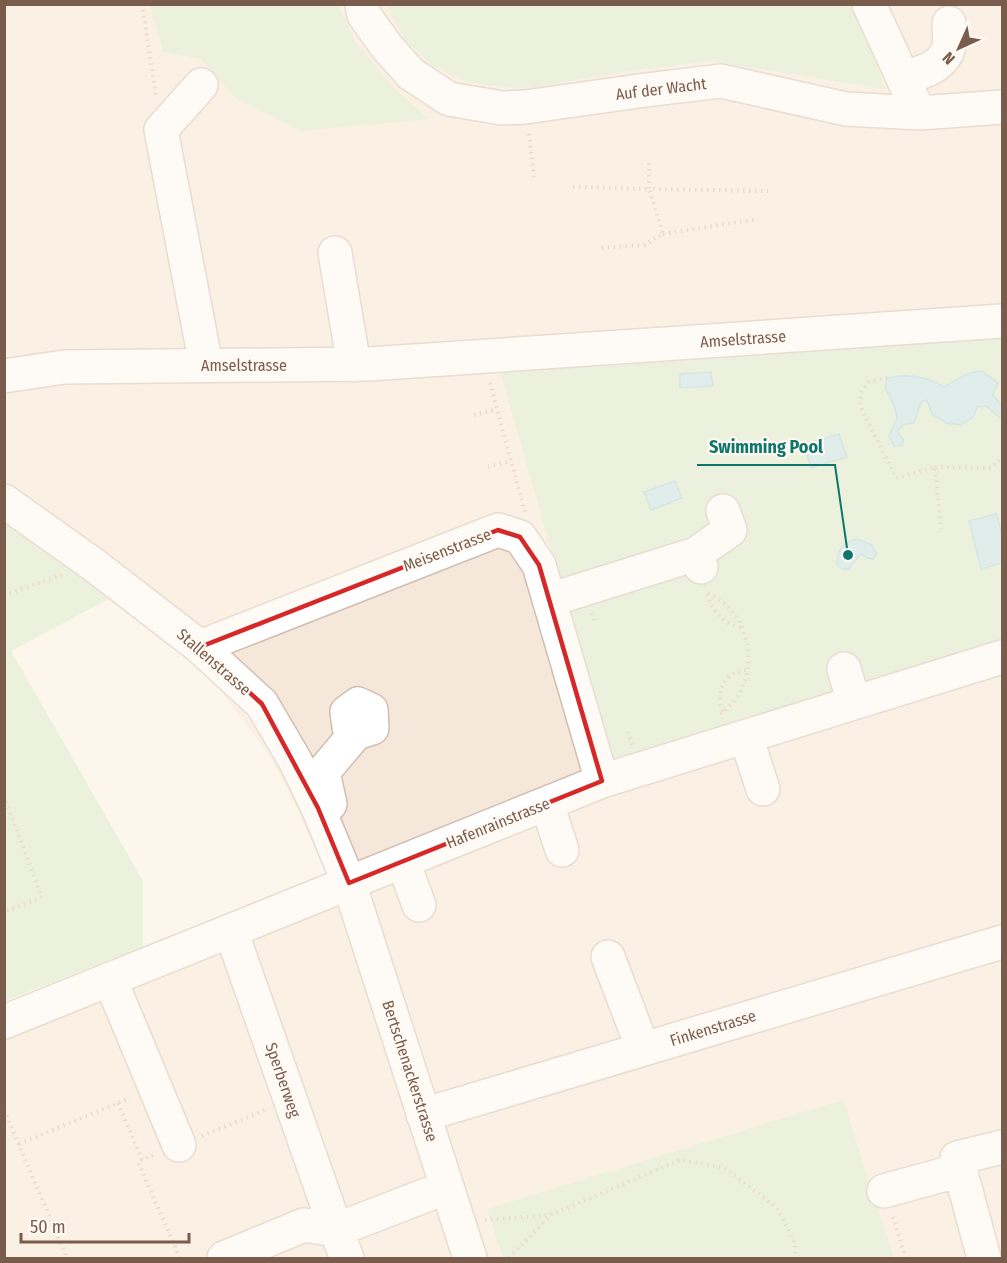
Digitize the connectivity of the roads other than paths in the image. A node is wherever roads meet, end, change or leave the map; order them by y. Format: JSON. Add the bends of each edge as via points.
{"nodes":[{"id":1,"x":362,"y":4,"type":"edge"},
{"id":2,"x":869,"y":4,"type":"edge"},
{"id":3,"x":949,"y":23,"type":"dead end"},
{"id":4,"x":903,"y":78,"type":"junction"},
{"id":5,"x":201,"y":86,"type":"dead end"},
{"id":6,"x":1002,"y":107,"type":"edge"},
{"id":7,"x":919,"y":113,"type":"junction"},
{"id":8,"x":335,"y":253,"type":"dead end"},
{"id":9,"x":1002,"y":321,"type":"edge"},
{"id":10,"x":206,"y":365,"type":"junction"},
{"id":11,"x":354,"y":365,"type":"junction"},
{"id":12,"x":4,"y":376,"type":"edge"},
{"id":13,"x":723,"y":510,"type":"dead end"},
{"id":14,"x":10,"y":514,"type":"edge"},
{"id":15,"x":549,"y":600,"type":"junction"},
{"id":16,"x":200,"y":647,"type":"junction"},
{"id":17,"x":1002,"y":657,"type":"edge"},
{"id":18,"x":844,"y":669,"type":"dead end"},
{"id":19,"x":854,"y":703,"type":"junction"},
{"id":20,"x":356,"y":733,"type":"dead end"},
{"id":21,"x":746,"y":737,"type":"junction"},
{"id":22,"x":602,"y":781,"type":"junction"},
{"id":23,"x":316,"y":787,"type":"junction"},
{"id":24,"x":763,"y":789,"type":"dead end"},
{"id":25,"x":547,"y":804,"type":"junction"},
{"id":26,"x":562,"y":850,"type":"dead end"},
{"id":27,"x":403,"y":862,"type":"junction"},
{"id":28,"x":349,"y":883,"type":"junction"},
{"id":29,"x":419,"y":905,"type":"dead end"},
{"id":30,"x":231,"y":931,"type":"junction"},
{"id":31,"x":1002,"y":942,"type":"edge"},
{"id":32,"x":608,"y":957,"type":"dead end"},
{"id":33,"x":111,"y":979,"type":"junction"},
{"id":34,"x":4,"y":1022,"type":"edge"},
{"id":35,"x":643,"y":1049,"type":"junction"},
{"id":36,"x":423,"y":1114,"type":"junction"},
{"id":37,"x":179,"y":1145,"type":"dead end"},
{"id":38,"x":1002,"y":1147,"type":"edge"},
{"id":39,"x":960,"y":1170,"type":"junction"},
{"id":40,"x":447,"y":1187,"type":"junction"},
{"id":41,"x":885,"y":1191,"type":"road end"},
{"id":42,"x":341,"y":1244,"type":"edge"},
{"id":43,"x":224,"y":1258,"type":"edge"},
{"id":44,"x":470,"y":1258,"type":"edge"},
{"id":45,"x":984,"y":1258,"type":"edge"}],
"edges":[{"from":1,"to":7,"type":"street","name":"Auf der Wacht","via":[[364,15],[411,74],[449,99],[502,108],[525,107],[721,81],[846,109]]},
{"from":2,"to":4,"type":"street"},
{"from":3,"to":4,"type":"street","via":[[948,50],[937,65]]},
{"from":4,"to":7,"type":"street"},
{"from":5,"to":10,"type":"street","via":[[161,130]]},
{"from":6,"to":7,"type":"street","name":"Auf der Wacht"},
{"from":8,"to":11,"type":"street"},
{"from":9,"to":11,"type":"street","name":"Amselstrasse"},
{"from":10,"to":11,"type":"street","name":"Amselstrasse"},
{"from":10,"to":12,"type":"street","name":"Amselstrasse","via":[[64,367]]},
{"from":13,"to":15,"type":"street","via":[[730,530],[701,577]]},
{"from":14,"to":16,"type":"street","name":"Stallenstrasse","via":[[94,564]]},
{"from":15,"to":16,"type":"street","name":"Meisenstrasse","via":[[539,565],[520,537],[498,530]]},
{"from":15,"to":22,"type":"street","name":"Meisenstrasse"},
{"from":16,"to":23,"type":"street","name":"Stallenstrasse","via":[[262,704]]},
{"from":17,"to":19,"type":"street","name":"Hafenrainstrasse"},
{"from":18,"to":19,"type":"street"},
{"from":19,"to":21,"type":"street","name":"Hafenrainstrasse"},
{"from":20,"to":23,"type":"street"},
{"from":21,"to":22,"type":"street","name":"Hafenrainstrasse"},
{"from":21,"to":24,"type":"street"},
{"from":22,"to":25,"type":"street","name":"Hafenrainstrasse"},
{"from":23,"to":28,"type":"street","name":"Stallenstrasse"},
{"from":25,"to":26,"type":"street"},
{"from":25,"to":27,"type":"street","name":"Hafenrainstrasse"},
{"from":27,"to":28,"type":"street","name":"Hafenrainstrasse"},
{"from":27,"to":29,"type":"street"},
{"from":28,"to":30,"type":"street","name":"Hafenrainstrasse"},
{"from":28,"to":36,"type":"street","name":"Bertschenackerstrasse"},
{"from":30,"to":33,"type":"street","name":"Hafenrainstrasse"},
{"from":30,"to":42,"type":"street","name":"Sperberweg"},
{"from":31,"to":35,"type":"street","name":"Finkenstrasse"},
{"from":32,"to":35,"type":"street"},
{"from":33,"to":34,"type":"street","name":"Hafenrainstrasse"},
{"from":33,"to":37,"type":"street"},
{"from":35,"to":36,"type":"street","name":"Finkenstrasse"},
{"from":36,"to":40,"type":"street","name":"Bertschenackerstrasse"},
{"from":38,"to":39,"type":"street","via":[[957,1158]]},
{"from":39,"to":41,"type":"street"},
{"from":39,"to":45,"type":"street"},
{"from":40,"to":42,"type":"street"},
{"from":40,"to":44,"type":"street","name":"Bertschenackerstrasse"},
{"from":42,"to":43,"type":"street","via":[[304,1225]]}]}
